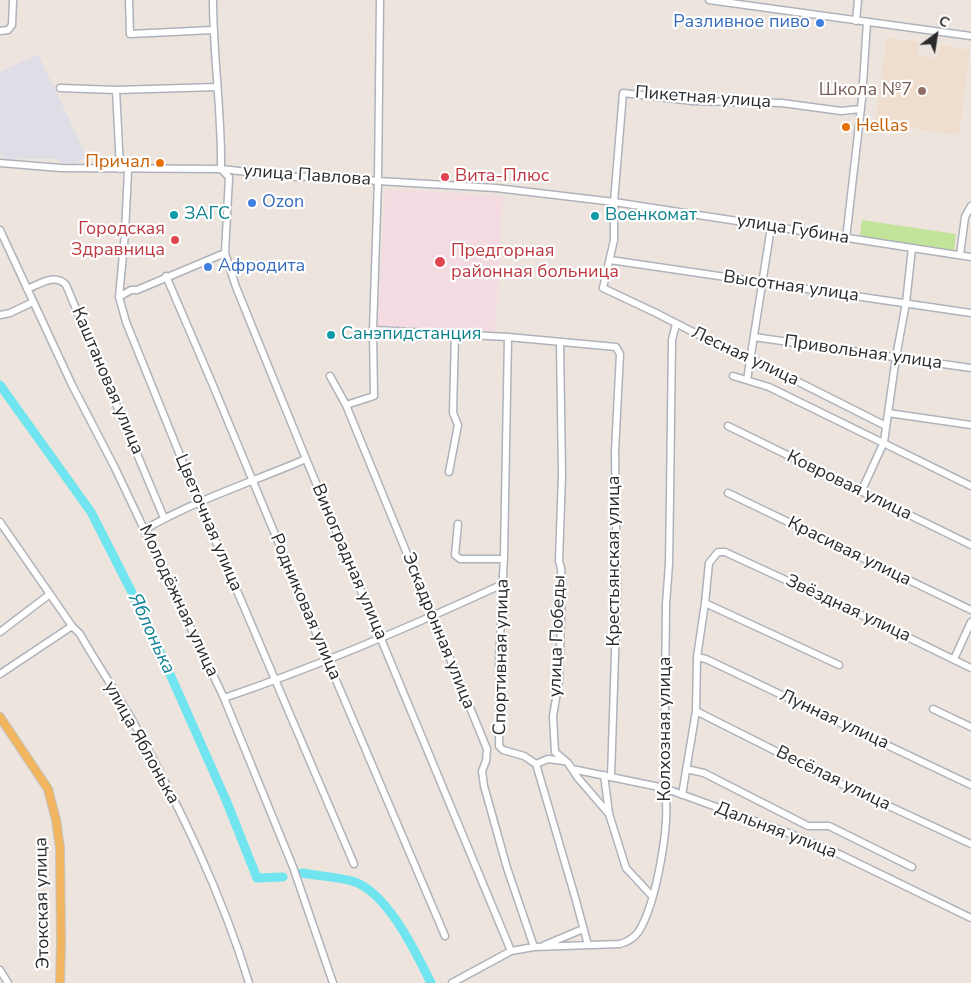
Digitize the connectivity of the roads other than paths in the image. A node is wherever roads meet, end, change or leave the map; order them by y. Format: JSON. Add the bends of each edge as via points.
{"nodes":[{"id":1,"x":13,"y":0,"type":"edge"},
{"id":2,"x":129,"y":0,"type":"edge"},
{"id":3,"x":213,"y":0,"type":"edge"},
{"id":4,"x":380,"y":0,"type":"edge"},
{"id":5,"x":709,"y":0,"type":"edge"},
{"id":6,"x":858,"y":0,"type":"edge"},
{"id":7,"x":856,"y":21,"type":"junction"},
{"id":8,"x":868,"y":22,"type":"junction"},
{"id":9,"x":213,"y":30,"type":"junction"},
{"id":10,"x":0,"y":31,"type":"edge"},
{"id":11,"x":971,"y":36,"type":"edge"},
{"id":12,"x":217,"y":87,"type":"junction"},
{"id":13,"x":60,"y":88,"type":"dead end"},
{"id":14,"x":116,"y":90,"type":"junction"},
{"id":15,"x":860,"y":109,"type":"junction"},
{"id":16,"x":0,"y":163,"type":"edge"},
{"id":17,"x":120,"y":169,"type":"junction"},
{"id":18,"x":222,"y":169,"type":"junction"},
{"id":19,"x":128,"y":170,"type":"junction"},
{"id":20,"x":378,"y":181,"type":"junction"},
{"id":21,"x":614,"y":202,"type":"junction"},
{"id":22,"x":971,"y":206,"type":"edge"},
{"id":23,"x":771,"y":226,"type":"junction"},
{"id":24,"x":0,"y":230,"type":"edge"},
{"id":25,"x":846,"y":239,"type":"junction"},
{"id":26,"x":912,"y":248,"type":"junction"},
{"id":27,"x":225,"y":253,"type":"junction"},
{"id":28,"x":960,"y":255,"type":"junction"},
{"id":29,"x":971,"y":257,"type":"edge"},
{"id":30,"x":610,"y":260,"type":"junction"},
{"id":31,"x":166,"y":276,"type":"junction"},
{"id":32,"x":762,"y":283,"type":"junction"},
{"id":33,"x":27,"y":289,"type":"junction"},
{"id":34,"x":119,"y":297,"type":"junction"},
{"id":35,"x":33,"y":302,"type":"junction"},
{"id":36,"x":906,"y":303,"type":"junction"},
{"id":37,"x":971,"y":313,"type":"edge"},
{"id":38,"x":0,"y":315,"type":"edge"},
{"id":39,"x":676,"y":324,"type":"junction"},
{"id":40,"x":373,"y":330,"type":"junction"},
{"id":41,"x":455,"y":335,"type":"junction"},
{"id":42,"x":754,"y":337,"type":"junction"},
{"id":43,"x":508,"y":338,"type":"junction"},
{"id":44,"x":560,"y":343,"type":"junction"},
{"id":45,"x":896,"y":357,"type":"junction"},
{"id":46,"x":751,"y":358,"type":"junction"},
{"id":47,"x":971,"y":368,"type":"edge"},
{"id":48,"x":330,"y":376,"type":"dead end"},
{"id":49,"x":732,"y":376,"type":"dead end"},
{"id":50,"x":748,"y":380,"type":"junction"},
{"id":51,"x":346,"y":405,"type":"junction"},
{"id":52,"x":888,"y":413,"type":"junction"},
{"id":53,"x":971,"y":425,"type":"edge"},
{"id":54,"x":728,"y":426,"type":"dead end"},
{"id":55,"x":886,"y":426,"type":"junction"},
{"id":56,"x":884,"y":442,"type":"junction"},
{"id":57,"x":306,"y":459,"type":"junction"},
{"id":58,"x":449,"y":472,"type":"dead end"},
{"id":59,"x":253,"y":482,"type":"junction"},
{"id":60,"x":971,"y":486,"type":"edge"},
{"id":61,"x":862,"y":492,"type":"junction"},
{"id":62,"x":728,"y":493,"type":"dead end"},
{"id":63,"x":199,"y":502,"type":"junction"},
{"id":64,"x":164,"y":518,"type":"junction"},
{"id":65,"x":0,"y":522,"type":"edge"},
{"id":66,"x":458,"y":524,"type":"dead end"},
{"id":67,"x":144,"y":530,"type":"junction"},
{"id":68,"x":971,"y":545,"type":"edge"},
{"id":69,"x":504,"y":560,"type":"junction"},
{"id":70,"x":503,"y":584,"type":"junction"},
{"id":71,"x":50,"y":594,"type":"junction"},
{"id":72,"x":705,"y":603,"type":"junction"},
{"id":73,"x":971,"y":610,"type":"edge"},
{"id":74,"x":432,"y":617,"type":"junction"},
{"id":75,"x":971,"y":622,"type":"edge"},
{"id":76,"x":72,"y":626,"type":"junction"},
{"id":77,"x":0,"y":632,"type":"edge"},
{"id":78,"x":381,"y":637,"type":"junction"},
{"id":79,"x":697,"y":657,"type":"junction"},
{"id":80,"x":326,"y":659,"type":"junction"},
{"id":81,"x":954,"y":659,"type":"junction"},
{"id":82,"x":839,"y":665,"type":"dead end"},
{"id":83,"x":971,"y":668,"type":"edge"},
{"id":84,"x":0,"y":674,"type":"edge"},
{"id":85,"x":275,"y":681,"type":"junction"},
{"id":86,"x":224,"y":698,"type":"junction"},
{"id":87,"x":933,"y":709,"type":"dead end"},
{"id":88,"x":696,"y":712,"type":"junction"},
{"id":89,"x":0,"y":717,"type":"edge"},
{"id":90,"x":971,"y":727,"type":"edge"},
{"id":91,"x":487,"y":749,"type":"junction"},
{"id":92,"x":503,"y":750,"type":"junction"},
{"id":93,"x":565,"y":761,"type":"junction"},
{"id":94,"x":536,"y":764,"type":"junction"},
{"id":95,"x":572,"y":769,"type":"junction"},
{"id":96,"x":686,"y":769,"type":"junction"},
{"id":97,"x":604,"y":775,"type":"junction"},
{"id":98,"x":611,"y":776,"type":"junction"},
{"id":99,"x":971,"y":785,"type":"edge"},
{"id":100,"x":664,"y":788,"type":"junction"},
{"id":101,"x":682,"y":795,"type":"junction"},
{"id":102,"x":609,"y":814,"type":"junction"},
{"id":103,"x":971,"y":844,"type":"edge"},
{"id":104,"x":354,"y":864,"type":"dead end"},
{"id":105,"x":912,"y":868,"type":"dead end"},
{"id":106,"x":652,"y":896,"type":"junction"},
{"id":107,"x":971,"y":918,"type":"edge"},
{"id":108,"x":583,"y":929,"type":"junction"},
{"id":109,"x":445,"y":936,"type":"dead end"},
{"id":110,"x":588,"y":945,"type":"junction"},
{"id":111,"x":534,"y":946,"type":"junction"},
{"id":112,"x":541,"y":947,"type":"junction"},
{"id":113,"x":511,"y":951,"type":"junction"},
{"id":114,"x":0,"y":970,"type":"edge"},
{"id":115,"x":8,"y":983,"type":"edge"},
{"id":116,"x":60,"y":983,"type":"edge"},
{"id":117,"x":249,"y":983,"type":"edge"},
{"id":118,"x":333,"y":983,"type":"edge"},
{"id":119,"x":452,"y":983,"type":"edge"}],
"edges":[{"from":1,"to":10,"type":"street","via":[[12,25],[8,30]]},
{"from":2,"to":9,"type":"street","via":[[130,34]]},
{"from":3,"to":9,"type":"street","name":"Виноградная улица"},
{"from":4,"to":20,"type":"street"},
{"from":5,"to":7,"type":"street"},
{"from":6,"to":7,"type":"street"},
{"from":7,"to":8,"type":"street"},
{"from":8,"to":11,"type":"street"},
{"from":8,"to":15,"type":"street"},
{"from":9,"to":12,"type":"street","name":"Виноградная улица"},
{"from":12,"to":14,"type":"street"},
{"from":12,"to":18,"type":"street","name":"Виноградная улица"},
{"from":13,"to":14,"type":"street"},
{"from":14,"to":17,"type":"street"},
{"from":15,"to":21,"type":"street","name":"Пикетная улица","via":[[841,111],[782,103],[693,101],[623,94]]},
{"from":15,"to":25,"type":"street"},
{"from":16,"to":17,"type":"street","name":"улица Павлова"},
{"from":17,"to":19,"type":"street","name":"улица Павлова"},
{"from":18,"to":19,"type":"street","name":"улица Павлова"},
{"from":18,"to":20,"type":"street","name":"улица Павлова"},
{"from":18,"to":27,"type":"street","name":"Виноградная улица","via":[[229,177]]},
{"from":19,"to":34,"type":"street","name":"Цветочная улица"},
{"from":20,"to":21,"type":"street","name":"улица Павлова","via":[[496,188]]},
{"from":20,"to":40,"type":"street"},
{"from":21,"to":23,"type":"street","name":"улица Губина"},
{"from":21,"to":30,"type":"street","via":[[614,240]]},
{"from":22,"to":28,"type":"street","via":[[965,217]]},
{"from":23,"to":25,"type":"street","name":"улица Губина"},
{"from":23,"to":32,"type":"street"},
{"from":24,"to":33,"type":"street","name":"Молодёжная улица"},
{"from":25,"to":26,"type":"street","name":"улица Губина"},
{"from":26,"to":28,"type":"street","name":"улица Губина"},
{"from":26,"to":36,"type":"street"},
{"from":27,"to":31,"type":"street"},
{"from":27,"to":57,"type":"street","name":"Виноградная улица"},
{"from":28,"to":29,"type":"street","name":"улица Губина"},
{"from":30,"to":32,"type":"street","name":"Высотная улица"},
{"from":30,"to":39,"type":"street","name":"Лесная улица","via":[[603,288]]},
{"from":31,"to":34,"type":"street"},
{"from":31,"to":59,"type":"street","name":"Родниковая улица"},
{"from":32,"to":36,"type":"street","name":"Высотная улица"},
{"from":32,"to":42,"type":"street"},
{"from":33,"to":35,"type":"street","name":"Молодёжная улица"},
{"from":33,"to":64,"type":"street","name":"Каштановая улица","via":[[55,278],[66,285]]},
{"from":34,"to":63,"type":"street","name":"Цветочная улица","via":[[126,322]]},
{"from":35,"to":38,"type":"street"},
{"from":35,"to":67,"type":"street","name":"Молодёжная улица"},
{"from":36,"to":37,"type":"street","name":"Высотная улица"},
{"from":36,"to":45,"type":"street"},
{"from":39,"to":46,"type":"street","name":"Лесная улица"},
{"from":39,"to":100,"type":"street","name":"Колхозная улица","via":[[672,340]]},
{"from":40,"to":41,"type":"street"},
{"from":40,"to":51,"type":"street","via":[[374,396]]},
{"from":41,"to":43,"type":"street"},
{"from":41,"to":58,"type":"street","via":[[453,413],[458,425]]},
{"from":42,"to":45,"type":"street","name":"Привольная улица"},
{"from":42,"to":46,"type":"street"},
{"from":43,"to":44,"type":"street"},
{"from":43,"to":69,"type":"street","name":"Спортивная улица"},
{"from":44,"to":93,"type":"street","name":"улица Победы","via":[[562,475],[559,561],[562,585],[559,681],[553,716],[555,752]]},
{"from":44,"to":98,"type":"street","name":"Крестьянская улица","via":[[616,347],[620,354],[615,452],[617,593]]},
{"from":45,"to":47,"type":"street","name":"Привольная улица"},
{"from":45,"to":52,"type":"street"},
{"from":46,"to":50,"type":"street"},
{"from":46,"to":55,"type":"street","name":"Лесная улица"},
{"from":48,"to":51,"type":"street","name":"Эскадронная улица"},
{"from":49,"to":50,"type":"street","name":"Лесная улица"},
{"from":50,"to":56,"type":"street","name":"Лесная улица","via":[[770,386]]},
{"from":51,"to":74,"type":"street","name":"Эскадронная улица"},
{"from":52,"to":53,"type":"street"},
{"from":52,"to":55,"type":"street"},
{"from":54,"to":61,"type":"street","name":"Ковровая улица"},
{"from":55,"to":56,"type":"street"},
{"from":56,"to":60,"type":"street","name":"Лесная улица"},
{"from":56,"to":61,"type":"street"},
{"from":57,"to":59,"type":"street"},
{"from":57,"to":78,"type":"street","name":"Виноградная улица"},
{"from":59,"to":63,"type":"street"},
{"from":59,"to":80,"type":"street","name":"Родниковая улица"},
{"from":61,"to":68,"type":"street","name":"Ковровая улица"},
{"from":62,"to":73,"type":"street","name":"Красивая улица"},
{"from":63,"to":64,"type":"street"},
{"from":63,"to":85,"type":"street","name":"Цветочная улица"},
{"from":64,"to":67,"type":"street"},
{"from":65,"to":71,"type":"street","name":"улица Яблонька"},
{"from":66,"to":69,"type":"street","via":[[455,555],[460,559]]},
{"from":67,"to":86,"type":"street","name":"Молодёжная улица"},
{"from":69,"to":70,"type":"street","name":"Спортивная улица"},
{"from":70,"to":74,"type":"street"},
{"from":70,"to":92,"type":"street","name":"Спортивная улица","via":[[499,746]]},
{"from":71,"to":76,"type":"street","name":"улица Яблонька"},
{"from":71,"to":77,"type":"street"},
{"from":72,"to":79,"type":"street"},
{"from":72,"to":81,"type":"street","name":"Звёздная улица","via":[[709,563],[718,552],[725,552]]},
{"from":72,"to":82,"type":"street"},
{"from":74,"to":78,"type":"street"},
{"from":74,"to":91,"type":"street","name":"Эскадронная улица"},
{"from":75,"to":81,"type":"street"},
{"from":76,"to":84,"type":"street"},
{"from":76,"to":117,"type":"street","name":"улица Яблонька","via":[[136,727],[174,801],[215,886]]},
{"from":78,"to":80,"type":"street"},
{"from":78,"to":113,"type":"street","name":"Виноградная улица"},
{"from":79,"to":88,"type":"street"},
{"from":79,"to":99,"type":"street","name":"Лунная улица"},
{"from":80,"to":85,"type":"street"},
{"from":80,"to":109,"type":"street","name":"Родниковая улица"},
{"from":81,"to":83,"type":"street","name":"Звёздная улица"},
{"from":85,"to":86,"type":"street"},
{"from":85,"to":104,"type":"street","name":"Цветочная улица"},
{"from":86,"to":118,"type":"street","name":"Молодёжная улица","via":[[293,867]]},
{"from":87,"to":90,"type":"street"},
{"from":88,"to":96,"type":"street"},
{"from":88,"to":103,"type":"street","name":"Весёлая улица"},
{"from":89,"to":116,"type":"main road","name":"Этокская улица","via":[[48,789],[56,820],[60,848]]},
{"from":91,"to":92,"type":"street"},
{"from":91,"to":111,"type":"street","via":[[482,770],[484,786],[507,868]]},
{"from":92,"to":94,"type":"street","name":"Спортивная улица","via":[[524,756]]},
{"from":93,"to":94,"type":"street","via":[[548,760]]},
{"from":93,"to":95,"type":"street","name":"улица Победы"},
{"from":94,"to":108,"type":"street"},
{"from":95,"to":97,"type":"street","name":"Дальняя улица"},
{"from":95,"to":102,"type":"street","name":"улица Победы"},
{"from":96,"to":101,"type":"street"},
{"from":96,"to":105,"type":"street","via":[[704,773],[808,826],[829,826]]},
{"from":97,"to":98,"type":"street","name":"Дальняя улица"},
{"from":97,"to":102,"type":"street"},
{"from":98,"to":100,"type":"street","name":"Дальняя улица"},
{"from":100,"to":101,"type":"street","name":"Дальняя улица"},
{"from":100,"to":106,"type":"street","name":"Колхозная улица","via":[[666,812],[662,851]]},
{"from":101,"to":107,"type":"street","name":"Дальняя улица","via":[[840,854]]},
{"from":102,"to":106,"type":"street","name":"улица Победы","via":[[626,868]]},
{"from":106,"to":110,"type":"street","name":"Колхозная улица","via":[[638,932],[626,942]]},
{"from":108,"to":110,"type":"street"},
{"from":108,"to":112,"type":"street"},
{"from":110,"to":112,"type":"street","name":"Колхозная улица"},
{"from":111,"to":112,"type":"street","name":"Колхозная улица"},
{"from":111,"to":113,"type":"street","name":"Колхозная улица"},
{"from":113,"to":119,"type":"street","name":"Колхозная улица"},
{"from":114,"to":115,"type":"street"}]}
